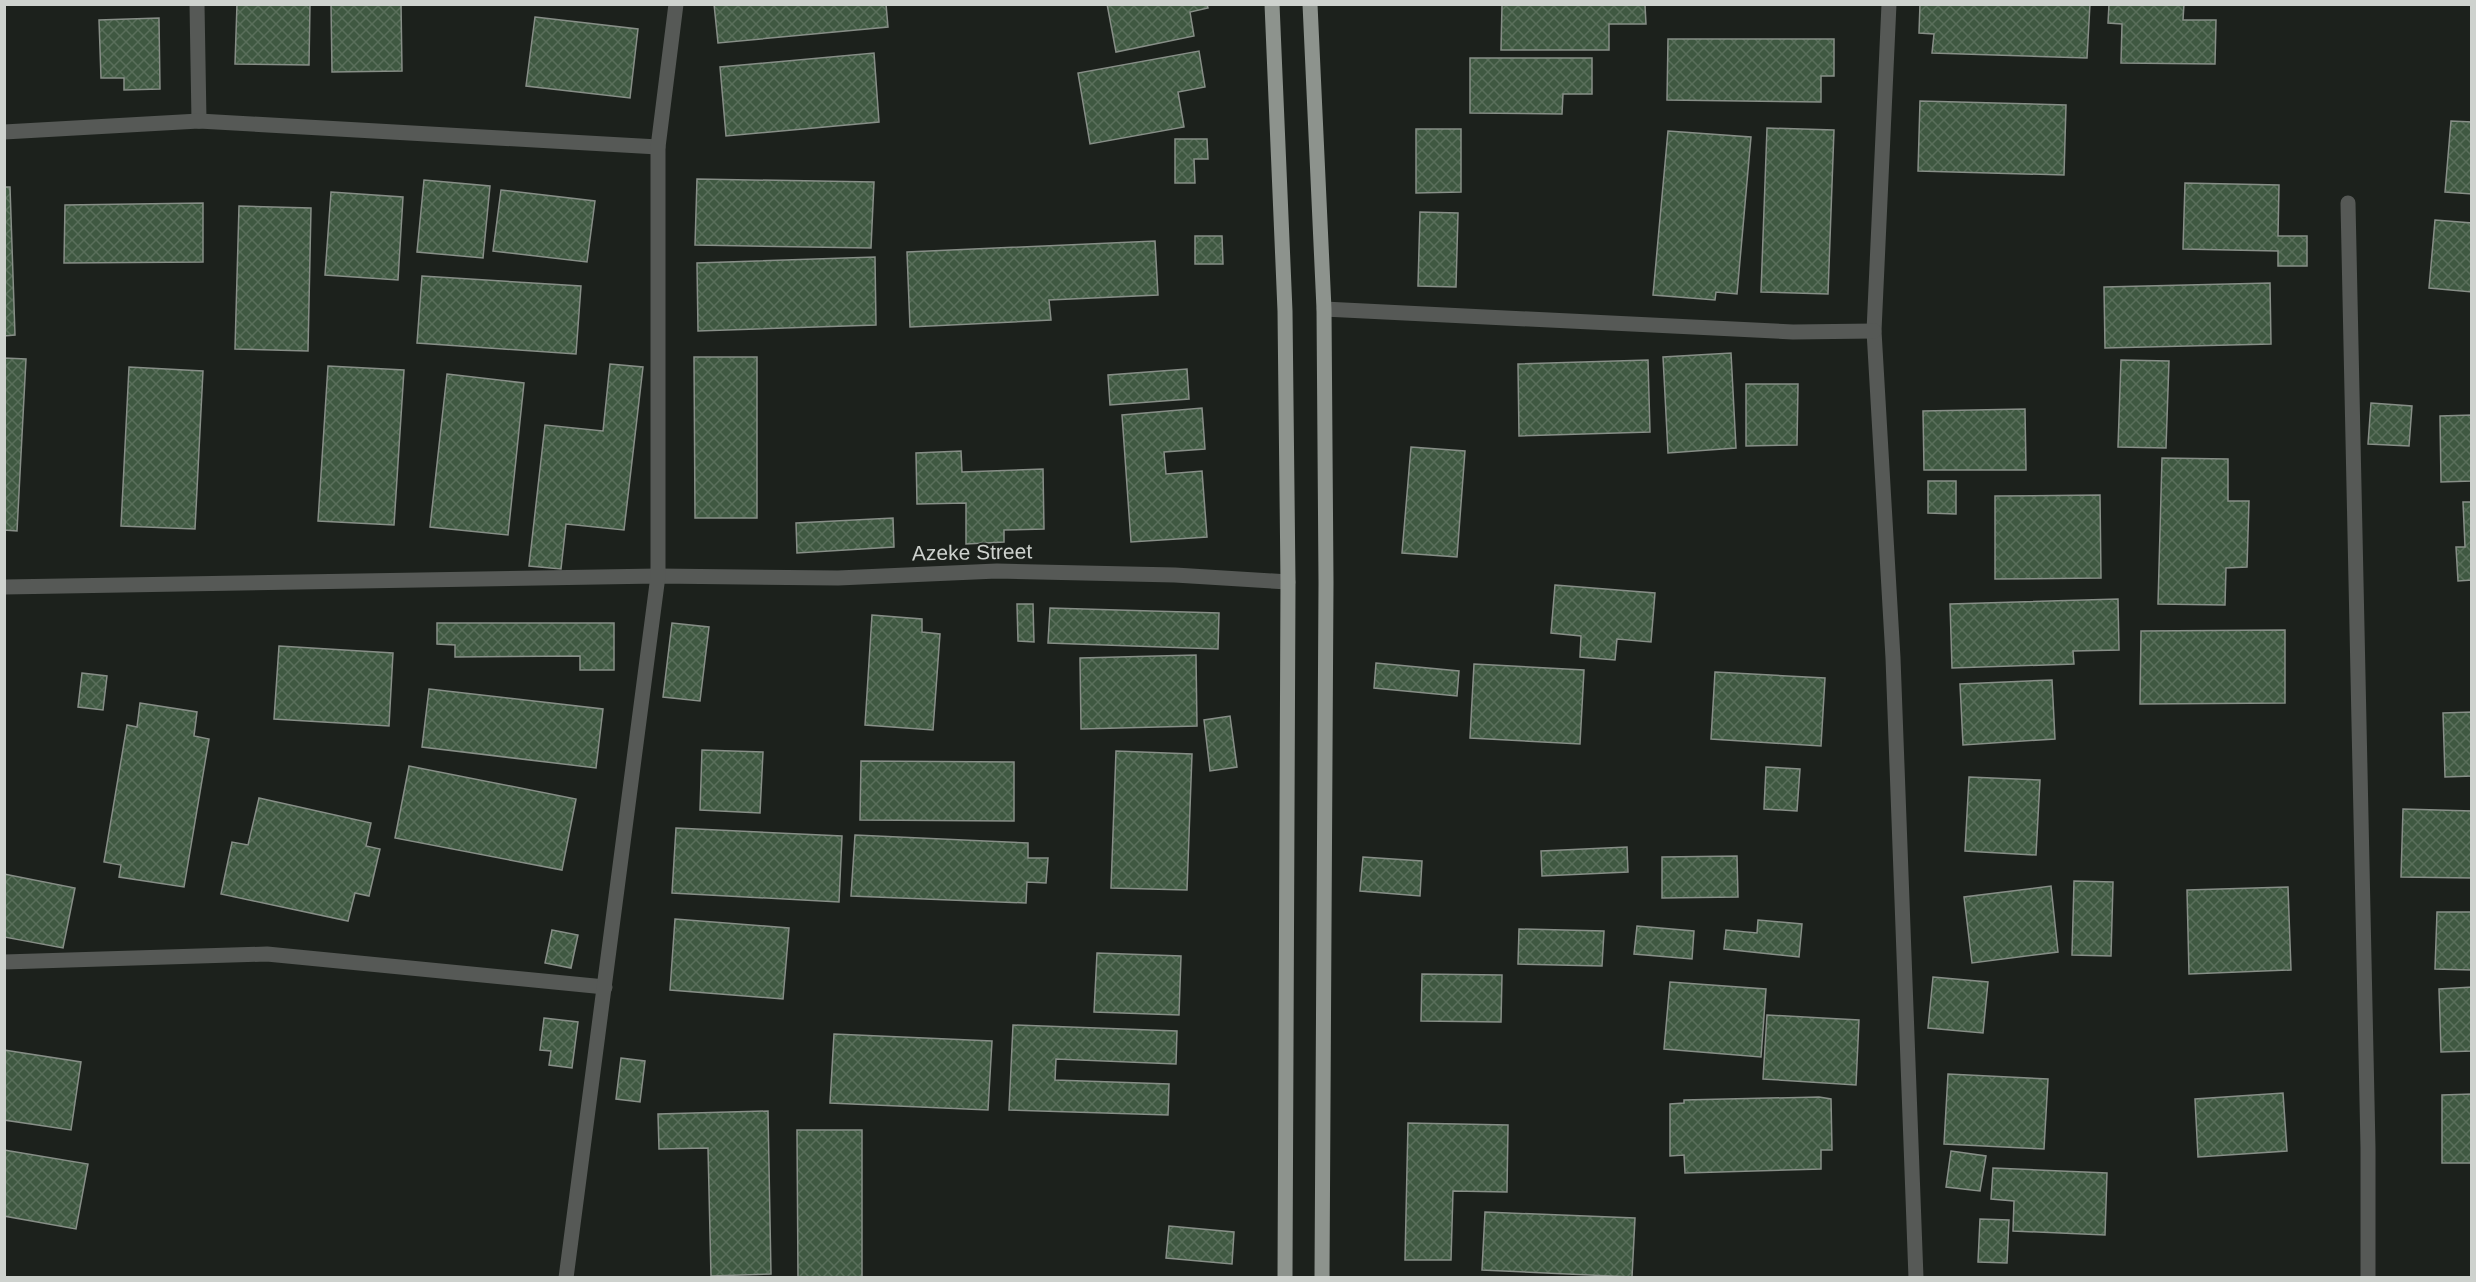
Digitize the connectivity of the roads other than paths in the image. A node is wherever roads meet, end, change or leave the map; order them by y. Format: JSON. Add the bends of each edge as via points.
{"nodes":[{"id":1,"x":197,"y":4,"type":"edge"},
{"id":2,"x":676,"y":4,"type":"edge"},
{"id":3,"x":1272,"y":4,"type":"edge"},
{"id":4,"x":1310,"y":4,"type":"edge"},
{"id":5,"x":1889,"y":4,"type":"edge"},
{"id":6,"x":199,"y":121,"type":"junction"},
{"id":7,"x":4,"y":132,"type":"edge"},
{"id":8,"x":658,"y":147,"type":"junction"},
{"id":9,"x":2348,"y":203,"type":"dead end"},
{"id":10,"x":1324,"y":309,"type":"junction"},
{"id":11,"x":1874,"y":331,"type":"junction"},
{"id":12,"x":657,"y":576,"type":"junction"},
{"id":13,"x":1288,"y":582,"type":"junction"},
{"id":14,"x":4,"y":587,"type":"edge"},
{"id":15,"x":4,"y":962,"type":"edge"},
{"id":16,"x":605,"y":987,"type":"junction"},
{"id":17,"x":566,"y":1278,"type":"edge"},
{"id":18,"x":1285,"y":1278,"type":"edge"},
{"id":19,"x":1322,"y":1278,"type":"edge"},
{"id":20,"x":1916,"y":1278,"type":"edge"},
{"id":21,"x":2368,"y":1278,"type":"edge"}],
"edges":[{"from":1,"to":6,"type":"street"},
{"from":2,"to":8,"type":"street"},
{"from":3,"to":13,"type":"main road","via":[[1286,311]]},
{"from":4,"to":10,"type":"main road"},
{"from":5,"to":11,"type":"street"},
{"from":6,"to":7,"type":"street"},
{"from":6,"to":8,"type":"street"},
{"from":8,"to":12,"type":"street"},
{"from":9,"to":21,"type":"street"},
{"from":10,"to":11,"type":"street","via":[[1792,332]]},
{"from":10,"to":19,"type":"main road"},
{"from":11,"to":20,"type":"street","via":[[1893,658]]},
{"from":12,"to":13,"type":"street","name":"Azeke Street","via":[[838,578],[997,571],[1175,574]]},
{"from":12,"to":14,"type":"street","name":"Azeke Street"},
{"from":12,"to":16,"type":"street"},
{"from":13,"to":18,"type":"main road"},
{"from":15,"to":16,"type":"street","via":[[267,954]]},
{"from":16,"to":17,"type":"street"}]}
